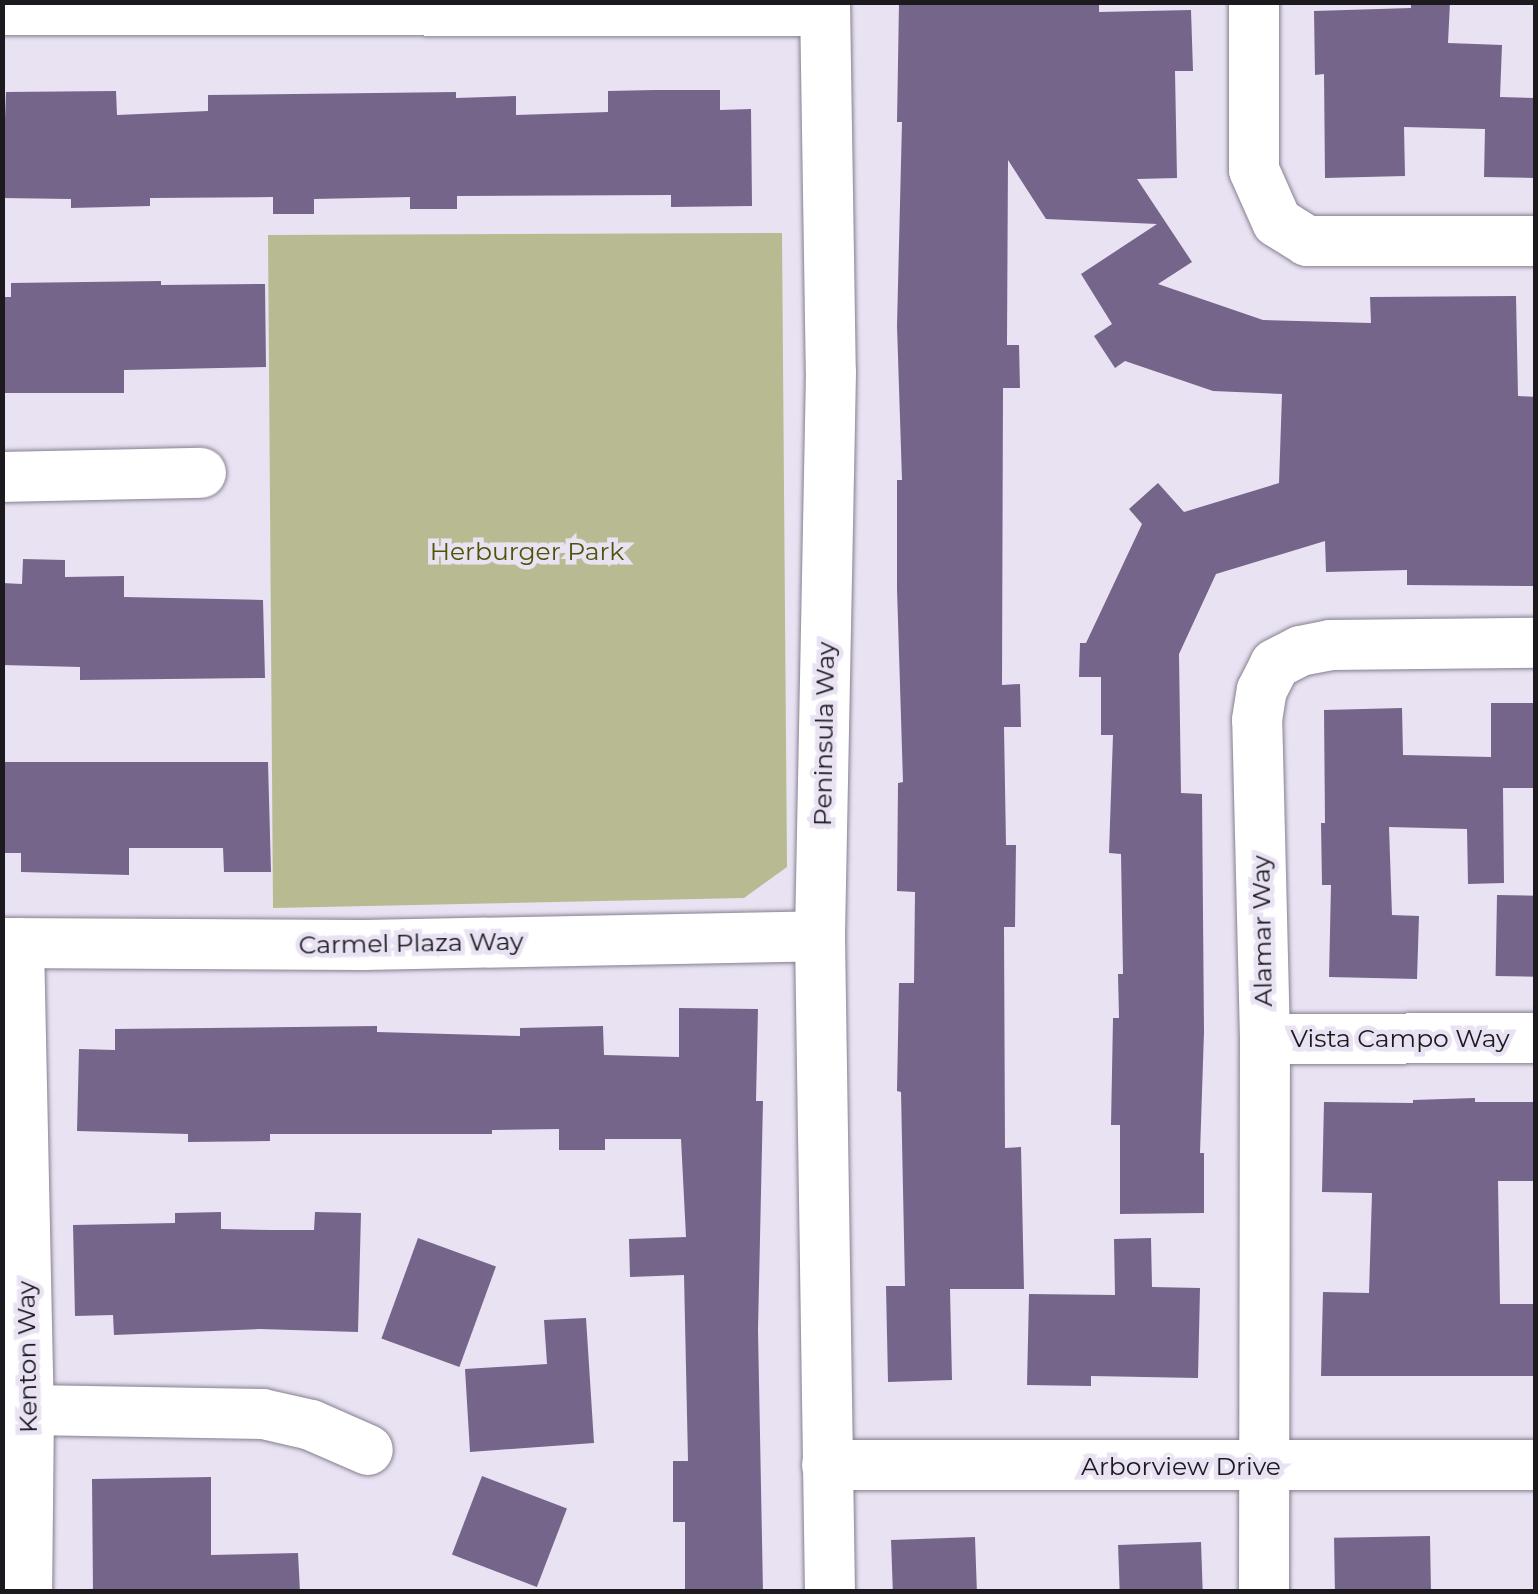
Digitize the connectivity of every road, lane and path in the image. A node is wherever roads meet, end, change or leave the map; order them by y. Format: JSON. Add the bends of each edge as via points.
{"nodes":[{"id":1,"x":1254,"y":2,"type":"edge"},
{"id":2,"x":825,"y":7,"type":"edge"},
{"id":3,"x":2,"y":10,"type":"edge"},
{"id":4,"x":1536,"y":241,"type":"edge"},
{"id":5,"x":201,"y":473,"type":"dead end"},
{"id":6,"x":2,"y":477,"type":"edge"},
{"id":7,"x":1536,"y":643,"type":"edge"},
{"id":8,"x":820,"y":936,"type":"junction"},
{"id":9,"x":11,"y":943,"type":"edge"},
{"id":10,"x":1265,"y":1038,"type":"junction"},
{"id":11,"x":1536,"y":1038,"type":"edge"},
{"id":12,"x":28,"y":1410,"type":"junction"},
{"id":13,"x":368,"y":1450,"type":"dead end"},
{"id":14,"x":827,"y":1465,"type":"junction"},
{"id":15,"x":1536,"y":1465,"type":"edge"},
{"id":16,"x":1263,"y":1466,"type":"junction"},
{"id":17,"x":27,"y":1592,"type":"edge"},
{"id":18,"x":830,"y":1592,"type":"edge"},
{"id":19,"x":1264,"y":1592,"type":"edge"}],
"edges":[{"from":1,"to":4,"type":"street","via":[[1254,170],[1277,222],[1307,242]]},
{"from":2,"to":3,"type":"street"},
{"from":2,"to":8,"type":"street","name":"Peninsula Way","via":[[831,372]]},
{"from":5,"to":6,"type":"street"},
{"from":7,"to":10,"type":"street","name":"Alamar Way","via":[[1330,645],[1275,664],[1257,720]]},
{"from":8,"to":9,"type":"street","name":"Carmel Plaza Way","via":[[364,945]]},
{"from":8,"to":14,"type":"street","name":"Peninsula Way"},
{"from":9,"to":12,"type":"street","name":"Kenton Way"},
{"from":10,"to":11,"type":"street","name":"Vista Campo Way"},
{"from":10,"to":16,"type":"street","name":"Alamar Way"},
{"from":12,"to":13,"type":"street","via":[[262,1414],[312,1425]]},
{"from":12,"to":17,"type":"street","name":"Kenton Way"},
{"from":14,"to":16,"type":"street","name":"Arborview Drive"},
{"from":14,"to":18,"type":"street","name":"Peninsula Way"},
{"from":15,"to":16,"type":"street","name":"Arborview Drive"},
{"from":16,"to":19,"type":"street","name":"Alamar Way"}]}
